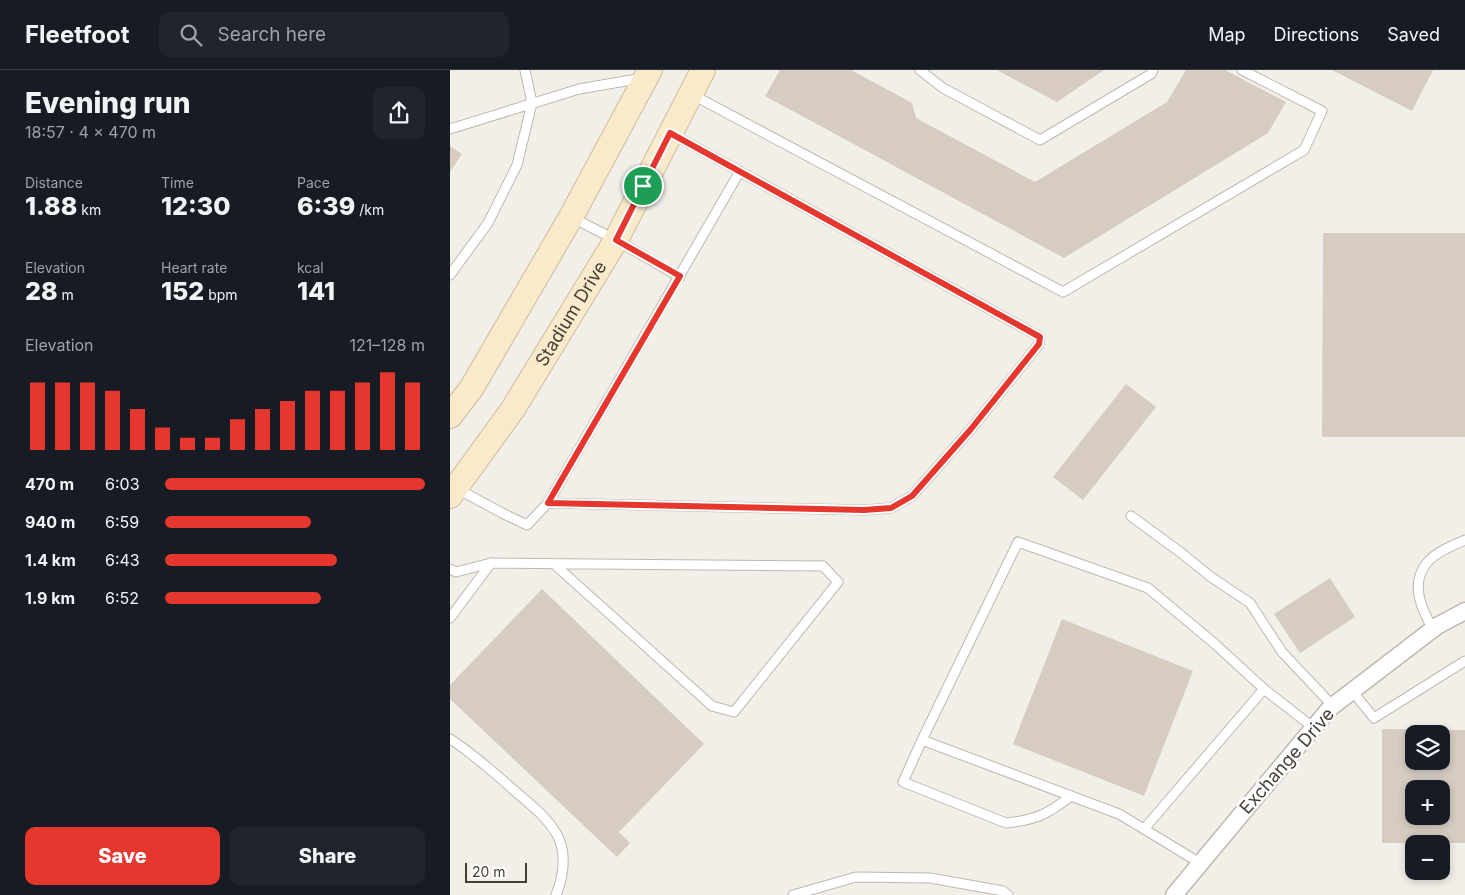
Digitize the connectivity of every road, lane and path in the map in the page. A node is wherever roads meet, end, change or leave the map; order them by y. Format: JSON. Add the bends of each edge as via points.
{"nodes":[{"id":1,"x":525,"y":70,"type":"edge"},
{"id":2,"x":703,"y":70,"type":"edge"},
{"id":3,"x":920,"y":70,"type":"edge"},
{"id":4,"x":1153,"y":70,"type":"edge"},
{"id":5,"x":1242,"y":70,"type":"edge"},
{"id":6,"x":648,"y":74,"type":"edge"},
{"id":7,"x":691,"y":93,"type":"junction"},
{"id":8,"x":532,"y":103,"type":"junction"},
{"id":9,"x":450,"y":129,"type":"edge"},
{"id":10,"x":670,"y":133,"type":"junction"},
{"id":11,"x":740,"y":171,"type":"junction"},
{"id":12,"x":571,"y":217,"type":"junction"},
{"id":13,"x":616,"y":240,"type":"junction"},
{"id":14,"x":450,"y":275,"type":"edge"},
{"id":15,"x":680,"y":276,"type":"junction"},
{"id":16,"x":450,"y":416,"type":"edge"},
{"id":17,"x":453,"y":492,"type":"edge"},
{"id":18,"x":548,"y":503,"type":"junction"},
{"id":19,"x":1131,"y":516,"type":"dead end"},
{"id":20,"x":1465,"y":540,"type":"edge"},
{"id":21,"x":491,"y":563,"type":"junction"},
{"id":22,"x":554,"y":564,"type":"junction"},
{"id":23,"x":450,"y":569,"type":"edge"},
{"id":24,"x":1465,"y":611,"type":"edge"},
{"id":25,"x":450,"y":618,"type":"edge"},
{"id":26,"x":1434,"y":629,"type":"junction"},
{"id":27,"x":1465,"y":660,"type":"edge"},
{"id":28,"x":1264,"y":689,"type":"junction"},
{"id":29,"x":1352,"y":691,"type":"junction"},
{"id":30,"x":1333,"y":706,"type":"junction"},
{"id":31,"x":1314,"y":728,"type":"junction"},
{"id":32,"x":450,"y":739,"type":"edge"},
{"id":33,"x":922,"y":740,"type":"junction"},
{"id":34,"x":1072,"y":796,"type":"junction"},
{"id":35,"x":1144,"y":829,"type":"junction"},
{"id":36,"x":1200,"y":863,"type":"junction"},
{"id":37,"x":556,"y":895,"type":"edge"},
{"id":38,"x":793,"y":895,"type":"edge"},
{"id":39,"x":1008,"y":895,"type":"edge"},
{"id":40,"x":1174,"y":895,"type":"edge"}],
"edges":[{"from":1,"to":8,"type":"lane"},
{"from":2,"to":7,"type":"main road","name":"Stadium Drive"},
{"from":3,"to":4,"type":"lane","via":[[943,88],[1040,140]]},
{"from":5,"to":7,"type":"lane","via":[[1322,111],[1304,150],[1063,292]]},
{"from":6,"to":8,"type":"lane"},
{"from":6,"to":12,"type":"main road"},
{"from":7,"to":10,"type":"main road","name":"Stadium Drive"},
{"from":8,"to":9,"type":"lane"},
{"from":8,"to":14,"type":"lane","via":[[517,165],[488,223]]},
{"from":10,"to":11,"type":"lane"},
{"from":10,"to":13,"type":"main road","name":"Stadium Drive"},
{"from":11,"to":15,"type":"lane"},
{"from":11,"to":18,"type":"lane","via":[[1040,337],[1039,344],[912,496],[891,508]]},
{"from":12,"to":13,"type":"lane"},
{"from":12,"to":16,"type":"main road","via":[[472,389]]},
{"from":13,"to":15,"type":"lane"},
{"from":13,"to":17,"type":"main road","name":"Stadium Drive","via":[[513,409]]},
{"from":15,"to":18,"type":"lane"},
{"from":17,"to":18,"type":"lane","via":[[527,524]]},
{"from":19,"to":30,"type":"lane","via":[[1211,578],[1250,603],[1282,652]]},
{"from":20,"to":26,"type":"lane","via":[[1439,553],[1426,564],[1419,578],[1418,595]]},
{"from":21,"to":22,"type":"lane"},
{"from":21,"to":23,"type":"lane","via":[[456,572]]},
{"from":21,"to":25,"type":"lane"},
{"from":22,"to":22,"type":"lane","via":[[823,566],[838,582],[734,712],[712,706]]},
{"from":24,"to":26,"type":"street","name":"Exchange Drive"},
{"from":26,"to":29,"type":"street","name":"Exchange Drive"},
{"from":27,"to":29,"type":"lane","via":[[1374,718]]},
{"from":28,"to":31,"type":"lane"},
{"from":28,"to":33,"type":"lane","via":[[1148,588],[1018,542]]},
{"from":28,"to":35,"type":"lane"},
{"from":29,"to":30,"type":"street","name":"Exchange Drive"},
{"from":30,"to":31,"type":"street","name":"Exchange Drive"},
{"from":31,"to":36,"type":"street","name":"Exchange Drive"},
{"from":32,"to":37,"type":"lane","via":[[472,753],[548,820],[564,857]]},
{"from":33,"to":34,"type":"lane"},
{"from":33,"to":34,"type":"lane","via":[[903,782],[1006,823],[1047,814]]},
{"from":34,"to":35,"type":"lane","via":[[1119,814]]},
{"from":35,"to":36,"type":"lane"},
{"from":36,"to":40,"type":"street","name":"Exchange Drive"},
{"from":38,"to":39,"type":"lane","via":[[856,877],[930,878],[1003,891]]}]}
